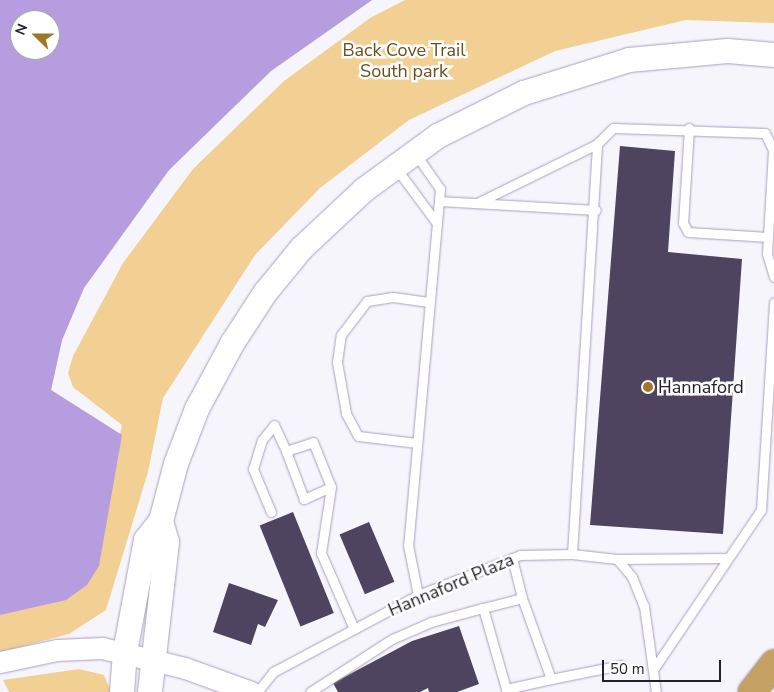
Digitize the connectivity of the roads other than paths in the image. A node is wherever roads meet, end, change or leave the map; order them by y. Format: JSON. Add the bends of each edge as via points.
{"nodes":[{"id":1,"x":771,"y":52,"type":"edge"},
{"id":2,"x":689,"y":128,"type":"junction"},
{"id":3,"x":597,"y":144,"type":"junction"},
{"id":4,"x":414,"y":152,"type":"junction"},
{"id":5,"x":394,"y":166,"type":"junction"},
{"id":6,"x":439,"y":201,"type":"junction"},
{"id":7,"x":479,"y":202,"type":"junction"},
{"id":8,"x":596,"y":210,"type":"junction"},
{"id":9,"x":436,"y":222,"type":"junction"},
{"id":10,"x":768,"y":237,"type":"junction"},
{"id":11,"x":774,"y":277,"type":"edge"},
{"id":12,"x":429,"y":302,"type":"junction"},
{"id":13,"x":774,"y":302,"type":"edge"},
{"id":14,"x":417,"y":443,"type":"junction"},
{"id":15,"x":286,"y":451,"type":"junction"},
{"id":16,"x":331,"y":487,"type":"junction"},
{"id":17,"x":271,"y":512,"type":"dead end"},
{"id":18,"x":162,"y":521,"type":"junction"},
{"id":19,"x":572,"y":554,"type":"junction"},
{"id":20,"x":512,"y":558,"type":"junction"},
{"id":21,"x":728,"y":558,"type":"junction"},
{"id":22,"x":617,"y":559,"type":"junction"},
{"id":23,"x":418,"y":595,"type":"junction"},
{"id":24,"x":522,"y":598,"type":"junction"},
{"id":25,"x":483,"y":608,"type":"junction"},
{"id":26,"x":354,"y":629,"type":"junction"},
{"id":27,"x":125,"y":652,"type":"junction"},
{"id":28,"x":154,"y":658,"type":"junction"},
{"id":29,"x":0,"y":662,"type":"edge"},
{"id":30,"x":774,"y":664,"type":"edge"},
{"id":31,"x":621,"y":665,"type":"dead end"},
{"id":32,"x":655,"y":667,"type":"junction"},
{"id":33,"x":551,"y":680,"type":"junction"},
{"id":34,"x":506,"y":691,"type":"edge"},
{"id":35,"x":122,"y":692,"type":"edge"},
{"id":36,"x":150,"y":692,"type":"edge"},
{"id":37,"x":251,"y":692,"type":"edge"},
{"id":38,"x":257,"y":692,"type":"edge"},
{"id":39,"x":310,"y":692,"type":"edge"},
{"id":40,"x":656,"y":692,"type":"edge"},
{"id":41,"x":752,"y":692,"type":"edge"}],
"edges":[{"from":1,"to":4,"type":"main road","via":[[656,57],[571,76],[472,117]]},
{"from":2,"to":3,"type":"lane","via":[[613,128]]},
{"from":2,"to":10,"type":"lane","via":[[765,132],[773,150]]},
{"from":2,"to":10,"type":"lane","via":[[683,223],[688,232]]},
{"from":3,"to":7,"type":"lane"},
{"from":3,"to":8,"type":"lane"},
{"from":4,"to":5,"type":"main road"},
{"from":4,"to":6,"type":"lane","via":[[440,188]]},
{"from":5,"to":9,"type":"lane"},
{"from":5,"to":18,"type":"main road","via":[[323,227],[265,294],[197,409],[165,498]]},
{"from":6,"to":7,"type":"lane"},
{"from":6,"to":9,"type":"lane"},
{"from":7,"to":8,"type":"lane"},
{"from":8,"to":19,"type":"lane"},
{"from":9,"to":12,"type":"lane"},
{"from":10,"to":11,"type":"lane","via":[[767,254]]},
{"from":12,"to":14,"type":"lane"},
{"from":12,"to":14,"type":"lane","via":[[393,297],[367,301],[341,335],[337,362],[346,413],[358,436]]},
{"from":13,"to":21,"type":"lane","via":[[761,510]]},
{"from":14,"to":23,"type":"lane","via":[[408,545]]},
{"from":15,"to":16,"type":"lane","via":[[313,442]]},
{"from":15,"to":16,"type":"lane","via":[[304,499]]},
{"from":15,"to":17,"type":"lane","via":[[274,425],[262,440],[253,469]]},
{"from":16,"to":26,"type":"lane","via":[[321,553]]},
{"from":18,"to":27,"type":"main road","via":[[146,540]]},
{"from":18,"to":28,"type":"main road","via":[[167,542]]},
{"from":19,"to":20,"type":"lane","name":"Hannaford Plaza"},
{"from":19,"to":22,"type":"lane","name":"Hannaford Plaza"},
{"from":20,"to":23,"type":"lane","name":"Hannaford Plaza"},
{"from":20,"to":24,"type":"lane"},
{"from":21,"to":22,"type":"lane","name":"Hannaford Plaza"},
{"from":21,"to":32,"type":"lane"},
{"from":22,"to":32,"type":"lane","via":[[632,576],[644,606]]},
{"from":23,"to":26,"type":"lane","name":"Hannaford Plaza"},
{"from":24,"to":25,"type":"lane"},
{"from":24,"to":33,"type":"lane"},
{"from":25,"to":34,"type":"lane"},
{"from":25,"to":39,"type":"lane","via":[[431,622],[392,640]]},
{"from":26,"to":38,"type":"lane","name":"Hannaford Plaza","via":[[273,672]]},
{"from":27,"to":28,"type":"street"},
{"from":27,"to":29,"type":"street","via":[[76,649]]},
{"from":27,"to":35,"type":"main road"},
{"from":28,"to":36,"type":"main road"},
{"from":28,"to":37,"type":"street"},
{"from":30,"to":41,"type":"highway"},
{"from":31,"to":33,"type":"lane"},
{"from":32,"to":40,"type":"lane"},
{"from":33,"to":34,"type":"lane"}]}
